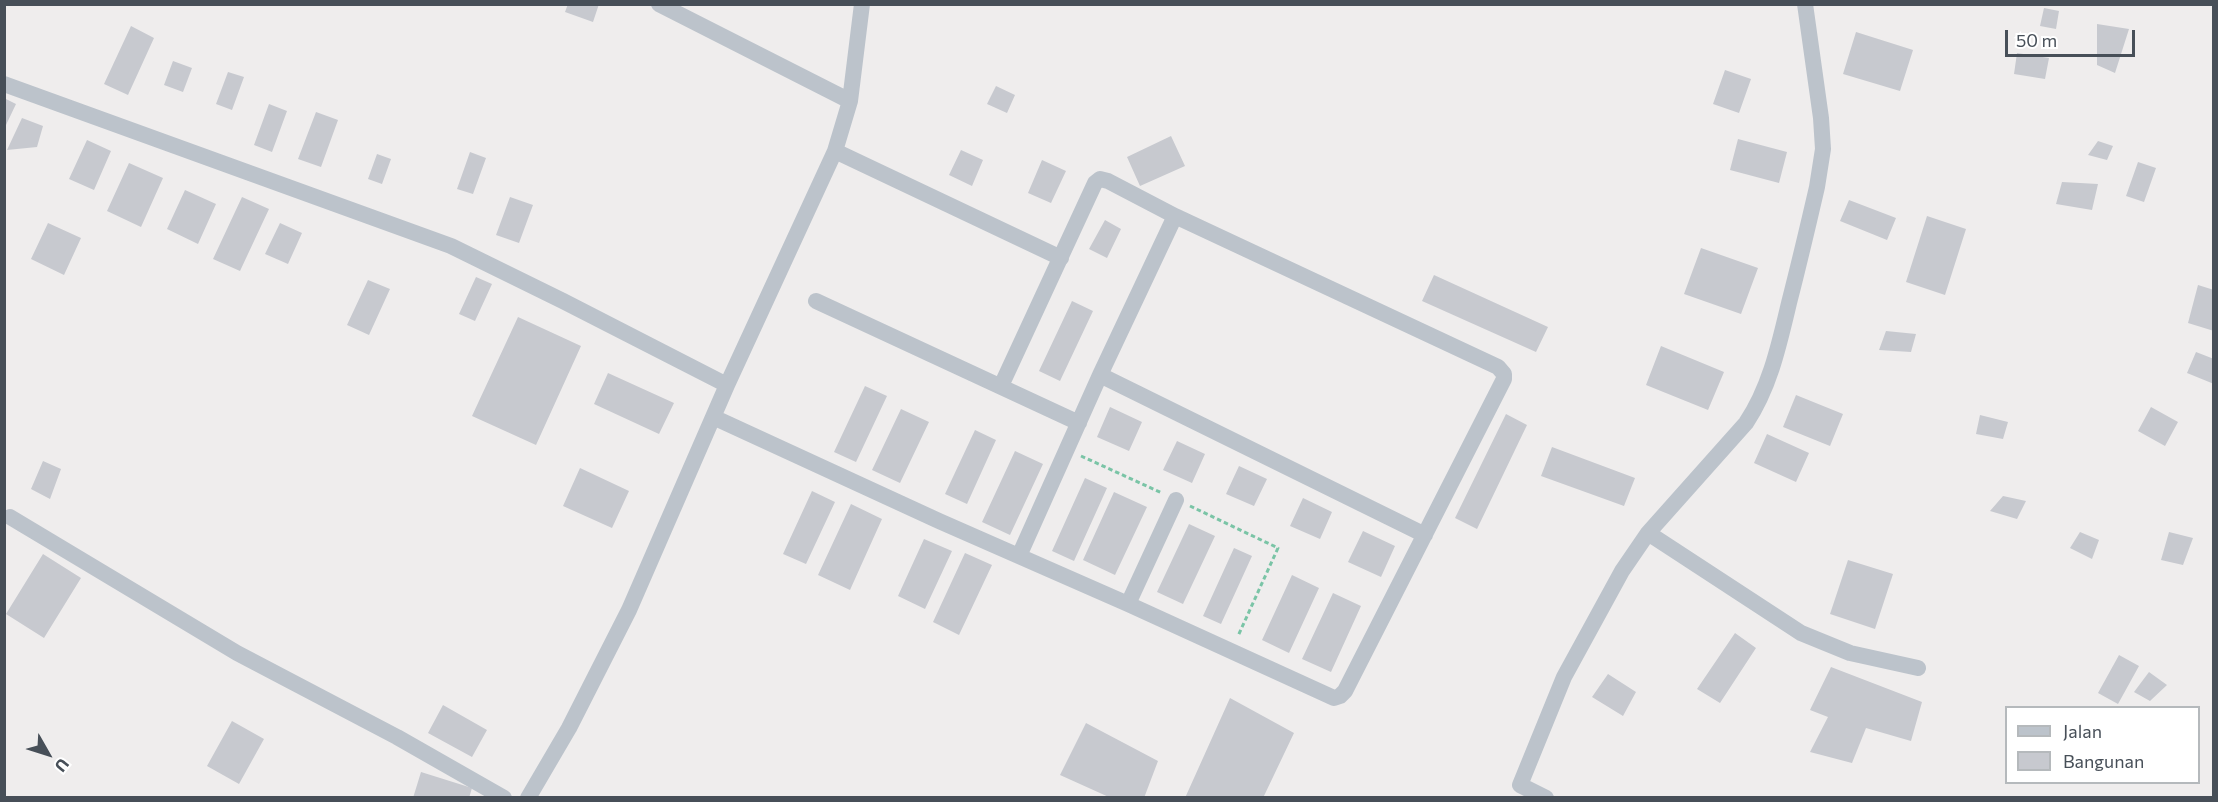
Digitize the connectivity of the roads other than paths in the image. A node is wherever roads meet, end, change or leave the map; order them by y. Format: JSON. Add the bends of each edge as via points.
{"nodes":[{"id":1,"x":660,"y":4,"type":"edge"},
{"id":2,"x":862,"y":4,"type":"edge"},
{"id":3,"x":1805,"y":4,"type":"edge"},
{"id":4,"x":4,"y":84,"type":"edge"},
{"id":5,"x":850,"y":101,"type":"junction"},
{"id":6,"x":835,"y":151,"type":"junction"},
{"id":7,"x":1175,"y":216,"type":"junction"},
{"id":8,"x":1061,"y":258,"type":"junction"},
{"id":9,"x":816,"y":301,"type":"dead end"},
{"id":10,"x":1100,"y":375,"type":"junction"},
{"id":11,"x":727,"y":385,"type":"junction"},
{"id":12,"x":1001,"y":386,"type":"junction"},
{"id":13,"x":713,"y":417,"type":"junction"},
{"id":14,"x":1079,"y":423,"type":"junction"},
{"id":15,"x":1176,"y":500,"type":"road end"},
{"id":16,"x":10,"y":517,"type":"dead end"},
{"id":17,"x":1648,"y":532,"type":"junction"},
{"id":18,"x":1425,"y":535,"type":"junction"},
{"id":19,"x":1019,"y":556,"type":"junction"},
{"id":20,"x":1128,"y":604,"type":"junction"},
{"id":21,"x":1918,"y":668,"type":"dead end"},
{"id":22,"x":1517,"y":791,"type":"edge"},
{"id":23,"x":504,"y":798,"type":"edge"},
{"id":24,"x":528,"y":798,"type":"edge"},
{"id":25,"x":1546,"y":798,"type":"edge"}],
"edges":[{"from":1,"to":5,"type":"street"},
{"from":2,"to":5,"type":"street"},
{"from":3,"to":17,"type":"street","via":[[1821,118],[1822,162],[1778,348],[1764,392],[1746,423]]},
{"from":4,"to":11,"type":"street","via":[[451,246]]},
{"from":5,"to":6,"type":"street"},
{"from":6,"to":8,"type":"street"},
{"from":6,"to":11,"type":"street"},
{"from":7,"to":8,"type":"street","via":[[1100,179]]},
{"from":7,"to":10,"type":"street"},
{"from":7,"to":18,"type":"street","via":[[1502,371],[1503,384]]},
{"from":8,"to":12,"type":"street"},
{"from":9,"to":12,"type":"street"},
{"from":10,"to":14,"type":"street"},
{"from":10,"to":18,"type":"street"},
{"from":11,"to":13,"type":"street"},
{"from":12,"to":14,"type":"street"},
{"from":13,"to":19,"type":"street"},
{"from":13,"to":24,"type":"street","via":[[629,610],[569,729]]},
{"from":14,"to":19,"type":"street"},
{"from":15,"to":20,"type":"street"},
{"from":16,"to":23,"type":"street","via":[[237,653]]},
{"from":17,"to":21,"type":"street","via":[[1801,633],[1850,653]]},
{"from":17,"to":22,"type":"street","via":[[1564,677]]},
{"from":18,"to":20,"type":"street","via":[[1340,696],[1330,697]]},
{"from":19,"to":20,"type":"street"},
{"from":22,"to":25,"type":"street"}]}
